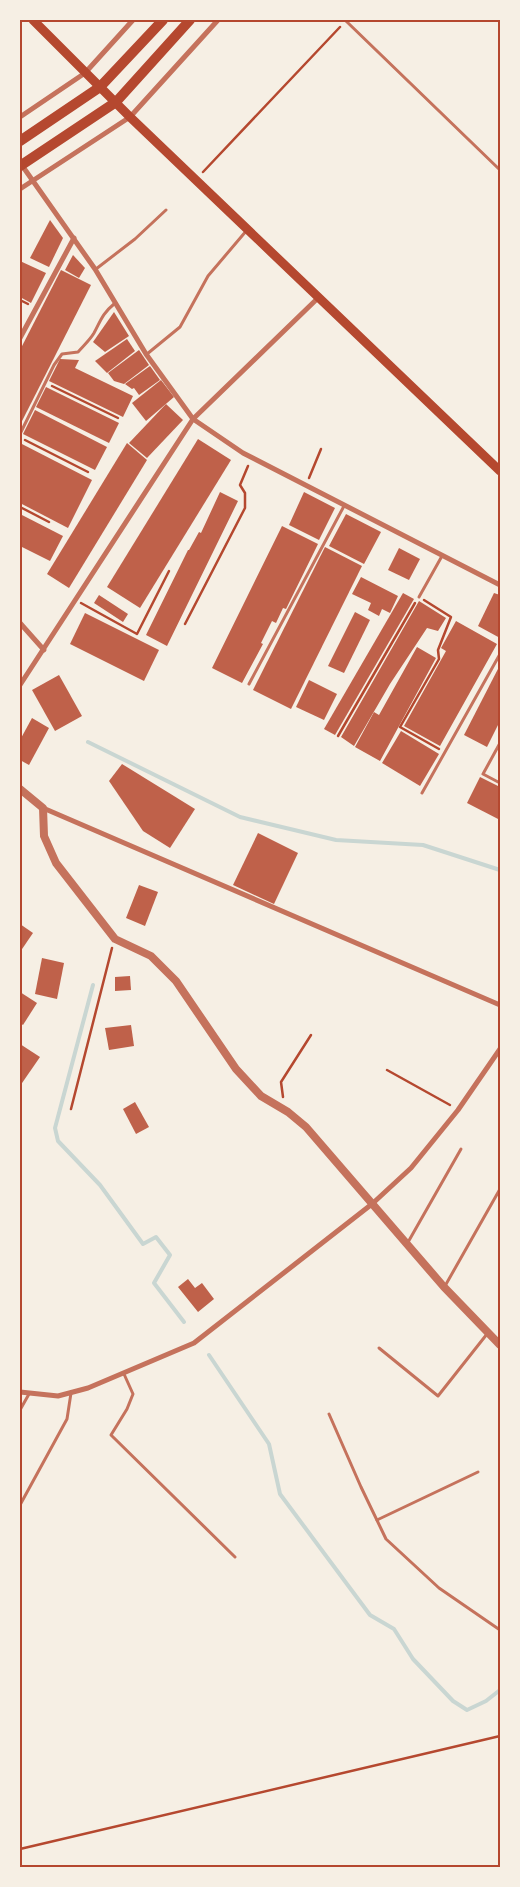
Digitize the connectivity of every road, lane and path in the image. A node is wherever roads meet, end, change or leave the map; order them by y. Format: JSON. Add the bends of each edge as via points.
{"nodes":[{"id":1,"x":33,"y":20,"type":"edge"},
{"id":2,"x":133,"y":20,"type":"edge"},
{"id":3,"x":163,"y":20,"type":"edge"},
{"id":4,"x":190,"y":20,"type":"edge"},
{"id":5,"x":218,"y":20,"type":"edge"},
{"id":6,"x":346,"y":21,"type":"edge"},
{"id":7,"x":85,"y":72,"type":"junction"},
{"id":8,"x":100,"y":87,"type":"junction"},
{"id":9,"x":116,"y":102,"type":"junction"},
{"id":10,"x":20,"y":117,"type":"edge"},
{"id":11,"x":130,"y":117,"type":"junction"},
{"id":12,"x":20,"y":141,"type":"edge"},
{"id":13,"x":21,"y":164,"type":"edge"},
{"id":14,"x":500,"y":170,"type":"edge"},
{"id":15,"x":196,"y":180,"type":"junction"},
{"id":16,"x":32,"y":181,"type":"junction"},
{"id":17,"x":20,"y":189,"type":"edge"},
{"id":18,"x":166,"y":210,"type":"dead end"},
{"id":19,"x":248,"y":229,"type":"junction"},
{"id":20,"x":74,"y":238,"type":"junction"},
{"id":21,"x":95,"y":269,"type":"junction"},
{"id":22,"x":319,"y":297,"type":"junction"},
{"id":23,"x":114,"y":304,"type":"junction"},
{"id":24,"x":20,"y":338,"type":"edge"},
{"id":25,"x":146,"y":354,"type":"junction"},
{"id":26,"x":45,"y":383,"type":"junction"},
{"id":27,"x":118,"y":418,"type":"dead end"},
{"id":28,"x":193,"y":419,"type":"junction"},
{"id":29,"x":20,"y":434,"type":"edge"},
{"id":30,"x":20,"y":438,"type":"edge"},
{"id":31,"x":321,"y":449,"type":"dead end"},
{"id":32,"x":252,"y":458,"type":"junction"},
{"id":33,"x":500,"y":471,"type":"edge"},
{"id":34,"x":88,"y":472,"type":"dead end"},
{"id":35,"x":305,"y":485,"type":"junction"},
{"id":36,"x":344,"y":506,"type":"junction"},
{"id":37,"x":20,"y":507,"type":"edge"},
{"id":38,"x":49,"y":522,"type":"dead end"},
{"id":39,"x":442,"y":556,"type":"junction"},
{"id":40,"x":169,"y":571,"type":"dead end"},
{"id":41,"x":500,"y":585,"type":"edge"},
{"id":42,"x":419,"y":597,"type":"junction"},
{"id":43,"x":76,"y":600,"type":"junction"},
{"id":44,"x":20,"y":623,"type":"edge"},
{"id":45,"x":185,"y":624,"type":"dead end"},
{"id":46,"x":44,"y":650,"type":"junction"},
{"id":47,"x":500,"y":654,"type":"edge"},
{"id":48,"x":249,"y":684,"type":"dead end"},
{"id":49,"x":20,"y":685,"type":"edge"},
{"id":50,"x":338,"y":736,"type":"dead end"},
{"id":51,"x":500,"y":743,"type":"edge"},
{"id":52,"x":445,"y":752,"type":"junction"},
{"id":53,"x":500,"y":784,"type":"edge"},
{"id":54,"x":20,"y":789,"type":"edge"},
{"id":55,"x":422,"y":793,"type":"dead end"},
{"id":56,"x":43,"y":808,"type":"junction"},
{"id":57,"x":114,"y":939,"type":"junction"},
{"id":58,"x":500,"y":1005,"type":"edge"},
{"id":59,"x":311,"y":1035,"type":"dead end"},
{"id":60,"x":500,"y":1049,"type":"edge"},
{"id":61,"x":388,"y":1070,"type":"dead end"},
{"id":62,"x":71,"y":1108,"type":"dead end"},
{"id":63,"x":458,"y":1110,"type":"junction"},
{"id":64,"x":288,"y":1112,"type":"junction"},
{"id":65,"x":461,"y":1149,"type":"dead end"},
{"id":66,"x":500,"y":1189,"type":"edge"},
{"id":67,"x":372,"y":1204,"type":"junction"},
{"id":68,"x":406,"y":1244,"type":"junction"},
{"id":69,"x":444,"y":1287,"type":"junction"},
{"id":70,"x":487,"y":1333,"type":"junction"},
{"id":71,"x":500,"y":1345,"type":"edge"},
{"id":72,"x":379,"y":1348,"type":"dead end"},
{"id":73,"x":124,"y":1374,"type":"junction"},
{"id":74,"x":20,"y":1392,"type":"edge"},
{"id":75,"x":30,"y":1393,"type":"junction"},
{"id":76,"x":71,"y":1393,"type":"junction"},
{"id":77,"x":20,"y":1410,"type":"edge"},
{"id":78,"x":328,"y":1414,"type":"dead end"},
{"id":79,"x":478,"y":1472,"type":"dead end"},
{"id":80,"x":20,"y":1505,"type":"edge"},
{"id":81,"x":377,"y":1520,"type":"junction"},
{"id":82,"x":235,"y":1557,"type":"dead end"},
{"id":83,"x":500,"y":1630,"type":"edge"},
{"id":84,"x":500,"y":1736,"type":"edge"},
{"id":85,"x":20,"y":1849,"type":"edge"}],
"edges":[{"from":1,"to":7,"type":"main road"},
{"from":2,"to":7,"type":"street"},
{"from":3,"to":8,"type":"main road"},
{"from":4,"to":9,"type":"main road"},
{"from":5,"to":11,"type":"street"},
{"from":6,"to":14,"type":"lane"},
{"from":6,"to":15,"type":"path"},
{"from":7,"to":8,"type":"main road"},
{"from":7,"to":10,"type":"street"},
{"from":8,"to":9,"type":"main road"},
{"from":8,"to":12,"type":"main road"},
{"from":9,"to":11,"type":"main road"},
{"from":9,"to":13,"type":"main road"},
{"from":11,"to":15,"type":"main road"},
{"from":11,"to":16,"type":"street"},
{"from":13,"to":16,"type":"street"},
{"from":15,"to":19,"type":"main road"},
{"from":16,"to":17,"type":"street"},
{"from":16,"to":20,"type":"street"},
{"from":18,"to":21,"type":"lane"},
{"from":19,"to":22,"type":"main road"},
{"from":19,"to":25,"type":"lane","via":[[208,276],[180,327]]},
{"from":20,"to":21,"type":"street"},
{"from":20,"to":24,"type":"street"},
{"from":21,"to":23,"type":"street"},
{"from":22,"to":28,"type":"street"},
{"from":22,"to":33,"type":"main road"},
{"from":23,"to":25,"type":"street"},
{"from":23,"to":26,"type":"lane","via":[[78,352],[62,354]]},
{"from":25,"to":28,"type":"street"},
{"from":26,"to":27,"type":"path"},
{"from":26,"to":29,"type":"lane"},
{"from":28,"to":32,"type":"street"},
{"from":28,"to":43,"type":"street"},
{"from":30,"to":34,"type":"path"},
{"from":31,"to":35,"type":"path"},
{"from":32,"to":35,"type":"street"},
{"from":32,"to":45,"type":"path","via":[[240,485],[245,493],[245,508]]},
{"from":35,"to":36,"type":"street"},
{"from":36,"to":39,"type":"street"},
{"from":36,"to":48,"type":"lane"},
{"from":37,"to":38,"type":"path"},
{"from":39,"to":41,"type":"street"},
{"from":39,"to":42,"type":"lane"},
{"from":40,"to":43,"type":"path","via":[[137,634]]},
{"from":42,"to":50,"type":"path"},
{"from":42,"to":52,"type":"path","via":[[451,616],[438,650],[439,659],[400,727]]},
{"from":43,"to":46,"type":"street"},
{"from":44,"to":46,"type":"street"},
{"from":46,"to":49,"type":"street"},
{"from":47,"to":52,"type":"lane"},
{"from":51,"to":53,"type":"lane","via":[[484,774]]},
{"from":52,"to":55,"type":"lane"},
{"from":54,"to":56,"type":"street"},
{"from":56,"to":57,"type":"street","via":[[44,836],[56,863]]},
{"from":56,"to":58,"type":"street"},
{"from":57,"to":62,"type":"path"},
{"from":57,"to":64,"type":"street","via":[[151,956],[176,981],[236,1069],[261,1096]]},
{"from":59,"to":64,"type":"path","via":[[280,1082]]},
{"from":60,"to":63,"type":"street"},
{"from":61,"to":63,"type":"path"},
{"from":63,"to":67,"type":"street","via":[[411,1168]]},
{"from":64,"to":67,"type":"street","via":[[306,1128]]},
{"from":65,"to":68,"type":"lane"},
{"from":66,"to":69,"type":"lane"},
{"from":67,"to":68,"type":"street"},
{"from":67,"to":73,"type":"street","via":[[194,1343]]},
{"from":68,"to":69,"type":"street"},
{"from":69,"to":70,"type":"street"},
{"from":70,"to":71,"type":"street"},
{"from":70,"to":72,"type":"lane","via":[[438,1396]]},
{"from":73,"to":76,"type":"street"},
{"from":73,"to":82,"type":"lane","via":[[133,1394],[111,1435]]},
{"from":74,"to":75,"type":"street"},
{"from":75,"to":76,"type":"street","via":[[58,1396]]},
{"from":75,"to":77,"type":"lane"},
{"from":76,"to":80,"type":"lane","via":[[67,1420]]},
{"from":78,"to":81,"type":"lane"},
{"from":79,"to":81,"type":"lane"},
{"from":81,"to":83,"type":"lane","via":[[386,1539],[407,1560],[439,1588]]},
{"from":84,"to":85,"type":"path"}]}
